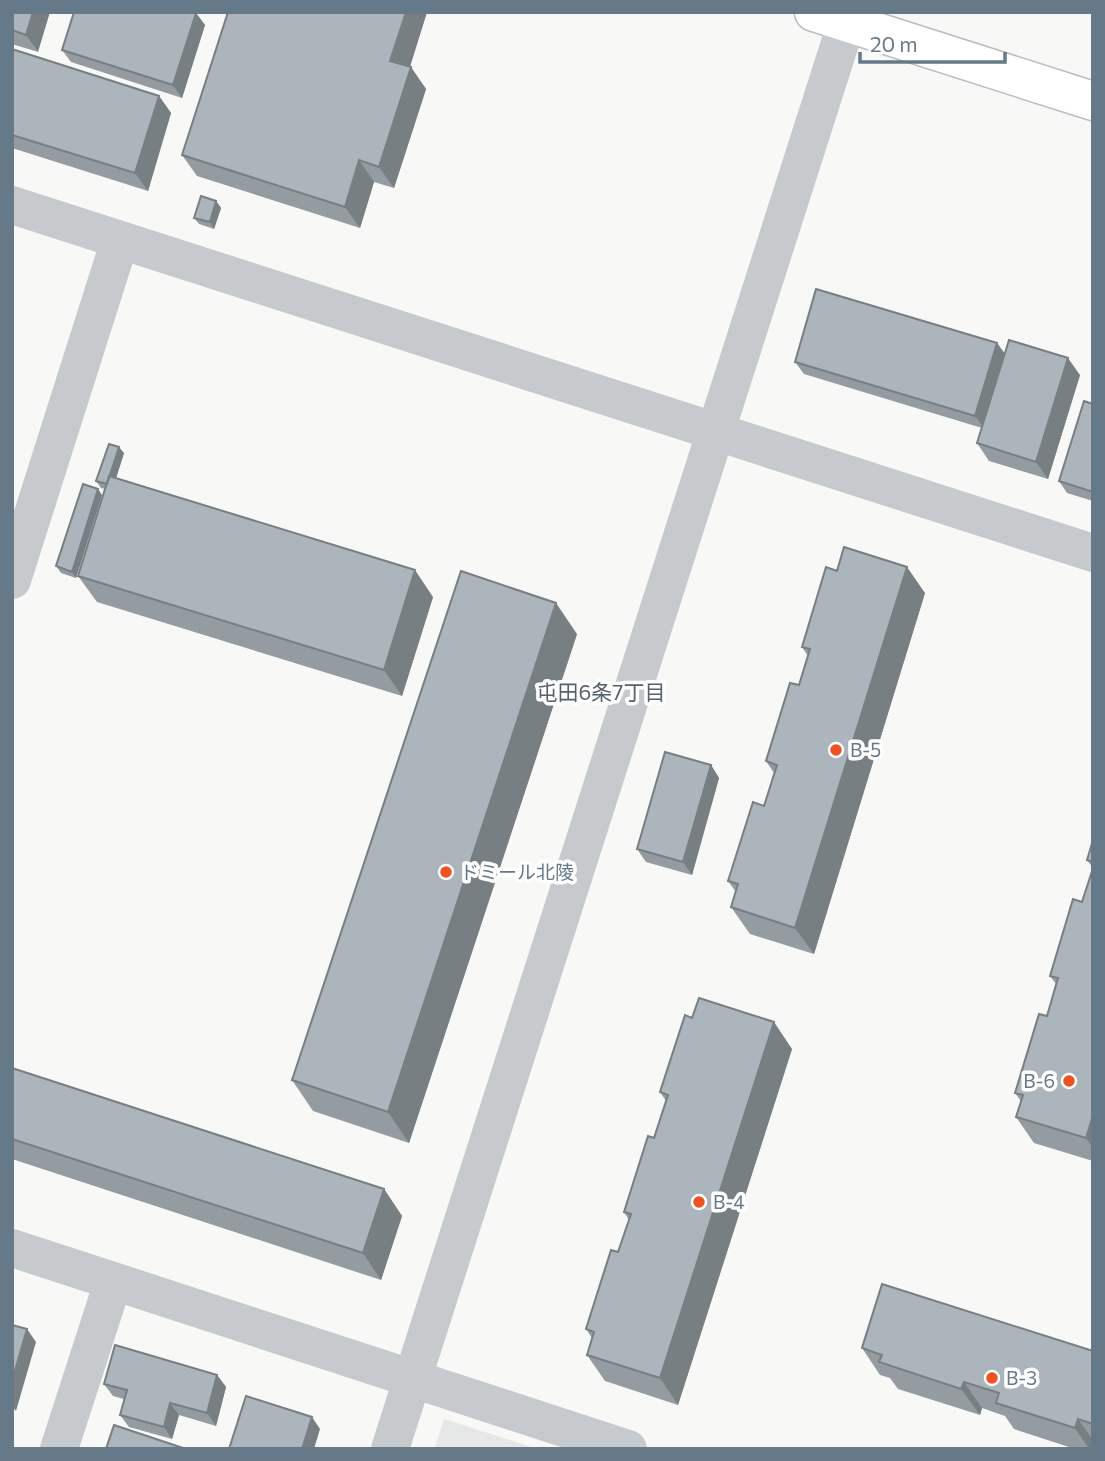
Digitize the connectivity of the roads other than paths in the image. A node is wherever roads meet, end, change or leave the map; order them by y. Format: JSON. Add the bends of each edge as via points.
{"nodes":[{"id":1,"x":837,"y":16,"type":"edge"},
{"id":2,"x":1093,"y":101,"type":"edge"},
{"id":3,"x":12,"y":205,"type":"edge"},
{"id":4,"x":120,"y":240,"type":"junction"},
{"id":5,"x":715,"y":430,"type":"junction"},
{"id":6,"x":1093,"y":553,"type":"edge"},
{"id":7,"x":12,"y":580,"type":"edge"},
{"id":8,"x":12,"y":1248,"type":"edge"},
{"id":9,"x":113,"y":1282,"type":"junction"},
{"id":10,"x":412,"y":1380,"type":"junction"},
{"id":11,"x":59,"y":1449,"type":"edge"},
{"id":12,"x":390,"y":1449,"type":"edge"},
{"id":13,"x":628,"y":1449,"type":"edge"}],
"edges":[{"from":1,"to":2,"type":"street"},
{"from":1,"to":5,"type":"street"},
{"from":3,"to":4,"type":"street"},
{"from":4,"to":5,"type":"street"},
{"from":4,"to":7,"type":"street"},
{"from":5,"to":6,"type":"street"},
{"from":5,"to":10,"type":"street"},
{"from":8,"to":9,"type":"street"},
{"from":9,"to":10,"type":"street"},
{"from":9,"to":11,"type":"street"},
{"from":10,"to":12,"type":"street"},
{"from":10,"to":13,"type":"street"}]}
